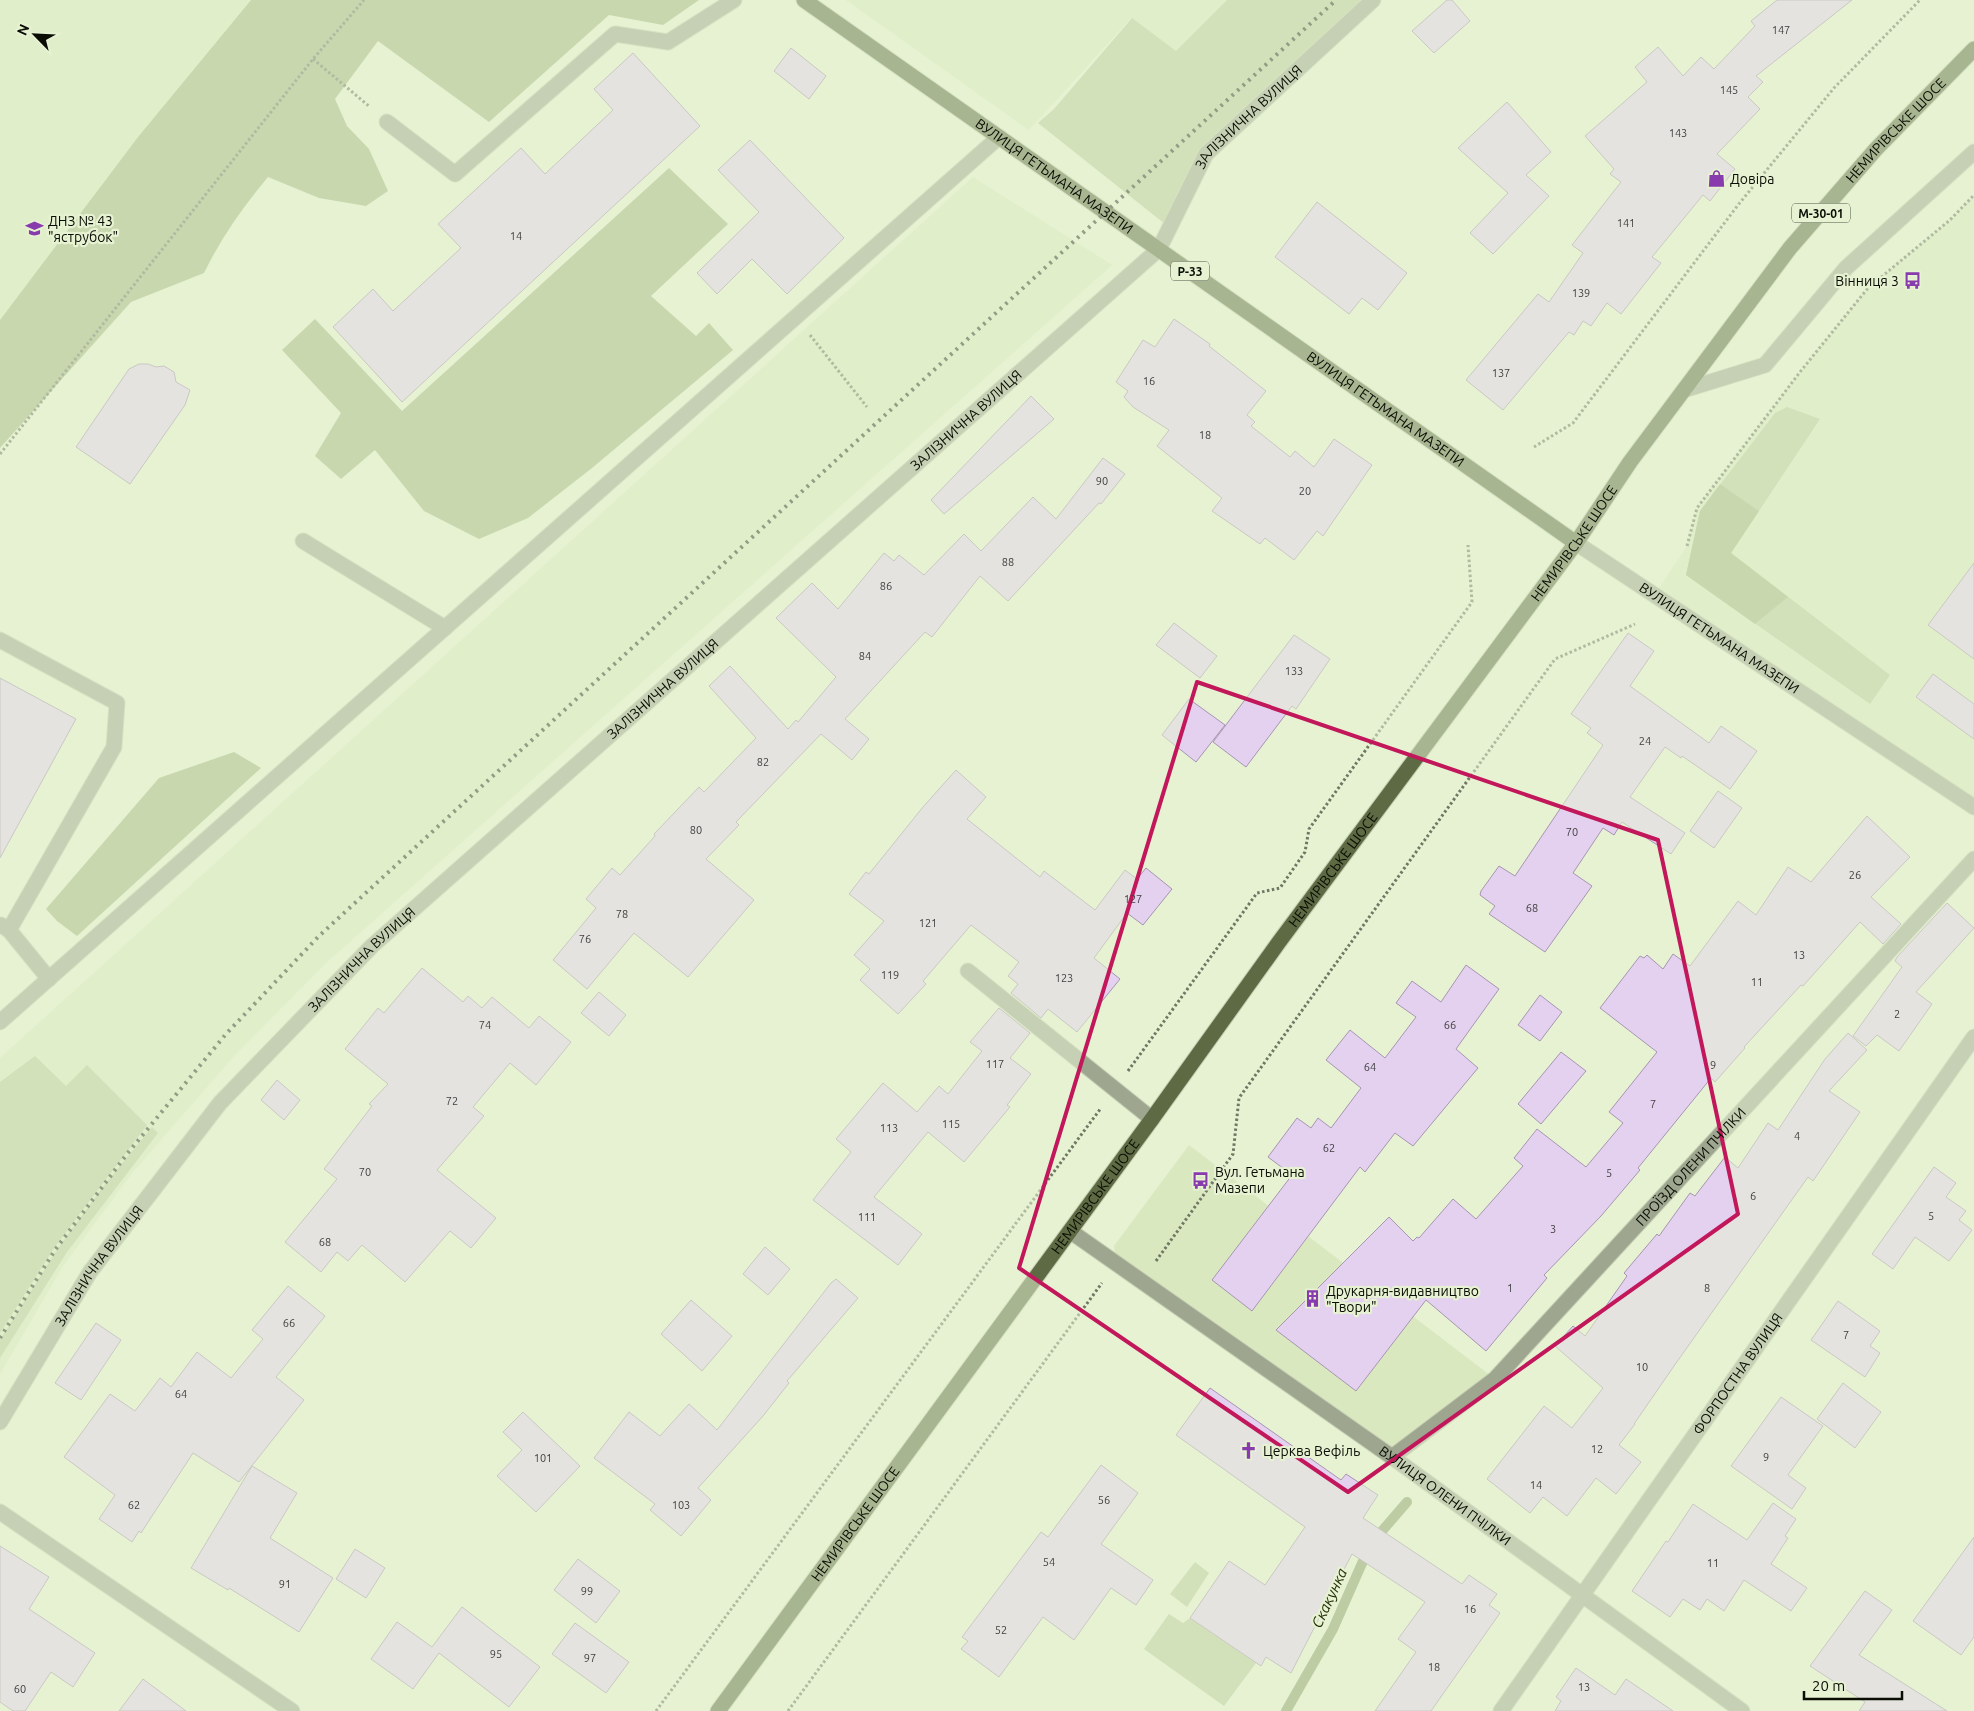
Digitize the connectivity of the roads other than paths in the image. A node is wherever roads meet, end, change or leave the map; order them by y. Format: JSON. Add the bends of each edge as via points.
{"nodes":[{"id":1,"x":734,"y":0,"type":"edge"},
{"id":2,"x":804,"y":0,"type":"edge"},
{"id":3,"x":1373,"y":0,"type":"edge"},
{"id":4,"x":1974,"y":48,"type":"edge"},
{"id":5,"x":387,"y":122,"type":"road end"},
{"id":6,"x":999,"y":137,"type":"junction"},
{"id":7,"x":1974,"y":152,"type":"edge"},
{"id":8,"x":1159,"y":249,"type":"junction"},
{"id":9,"x":1684,"y":390,"type":"junction"},
{"id":10,"x":303,"y":542,"type":"dead end"},
{"id":11,"x":1576,"y":542,"type":"junction"},
{"id":12,"x":445,"y":628,"type":"junction"},
{"id":13,"x":0,"y":640,"type":"edge"},
{"id":14,"x":1974,"y":807,"type":"edge"},
{"id":15,"x":1974,"y":859,"type":"edge"},
{"id":16,"x":4,"y":927,"type":"edge"},
{"id":17,"x":968,"y":971,"type":"dead end"},
{"id":18,"x":49,"y":979,"type":"junction"},
{"id":19,"x":0,"y":1022,"type":"edge"},
{"id":20,"x":1974,"y":1036,"type":"edge"},
{"id":21,"x":1152,"y":1119,"type":"junction"},
{"id":22,"x":1070,"y":1231,"type":"junction"},
{"id":23,"x":0,"y":1422,"type":"edge"},
{"id":24,"x":1392,"y":1457,"type":"junction"},
{"id":25,"x":0,"y":1512,"type":"edge"},
{"id":26,"x":1581,"y":1595,"type":"junction"},
{"id":27,"x":292,"y":1711,"type":"edge"},
{"id":28,"x":718,"y":1711,"type":"edge"},
{"id":29,"x":1501,"y":1711,"type":"edge"},
{"id":30,"x":1742,"y":1711,"type":"edge"}],
"edges":[{"from":1,"to":5,"type":"street","via":[[668,42],[615,34],[455,174]]},
{"from":2,"to":6,"type":"main road","name":"ВУЛИЦЯ ГЕТЬМАНА МАЗЕПИ","number":"Р-33"},
{"from":3,"to":8,"type":"street","name":"ЗАЛІЗНИЧНА ВУЛИЦЯ","via":[[1206,154]]},
{"from":4,"to":9,"type":"main road","name":"НЕМИРІВСЬКЕ ШОСЕ","number":"М-30-01","via":[[1876,149],[1790,248]]},
{"from":6,"to":8,"type":"main road","name":"ВУЛИЦЯ ГЕТЬМАНА МАЗЕПИ","number":"Р-33"},
{"from":6,"to":12,"type":"street"},
{"from":7,"to":9,"type":"street","via":[[1846,268],[1765,365]]},
{"from":8,"to":11,"type":"main road","name":"ВУЛИЦЯ ГЕТЬМАНА МАЗЕПИ","number":"Р-33"},
{"from":8,"to":23,"type":"street","name":"ЗАЛІЗНИЧНА ВУЛИЦЯ","via":[[372,946],[220,1103],[90,1272]]},
{"from":9,"to":11,"type":"main road","name":"НЕМИРІВСЬКЕ ШОСЕ","number":"М-30-01"},
{"from":10,"to":12,"type":"street"},
{"from":11,"to":14,"type":"street","name":"ВУЛИЦЯ ГЕТЬМАНА МАЗЕПИ"},
{"from":11,"to":21,"type":"main road","name":"НЕМИРІВСЬКЕ ШОСЕ","via":[[1290,926]]},
{"from":12,"to":18,"type":"street"},
{"from":13,"to":16,"type":"street","via":[[117,703],[114,747]]},
{"from":15,"to":24,"type":"street","name":"ПРОЇЗД ОЛЕНИ ПЧІЛКИ","via":[[1495,1378]]},
{"from":16,"to":18,"type":"street"},
{"from":17,"to":21,"type":"street"},
{"from":18,"to":19,"type":"street"},
{"from":20,"to":26,"type":"street","name":"ФОРПОСТНА ВУЛИЦЯ"},
{"from":21,"to":22,"type":"main road","name":"НЕМИРІВСЬКЕ ШОСЕ"},
{"from":22,"to":24,"type":"street","name":"ВУЛИЦЯ ОЛЕНИ ПЧІЛКИ"},
{"from":22,"to":28,"type":"main road","name":"НЕМИРІВСЬКЕ ШОСЕ"},
{"from":24,"to":26,"type":"street","name":"ВУЛИЦЯ ОЛЕНИ ПЧІЛКИ"},
{"from":25,"to":27,"type":"street"},
{"from":26,"to":29,"type":"street","name":"ФОРПОСТНА ВУЛИЦЯ"},
{"from":26,"to":30,"type":"street","name":"ВУЛИЦЯ ОЛЕНИ ПЧІЛКИ"}]}
